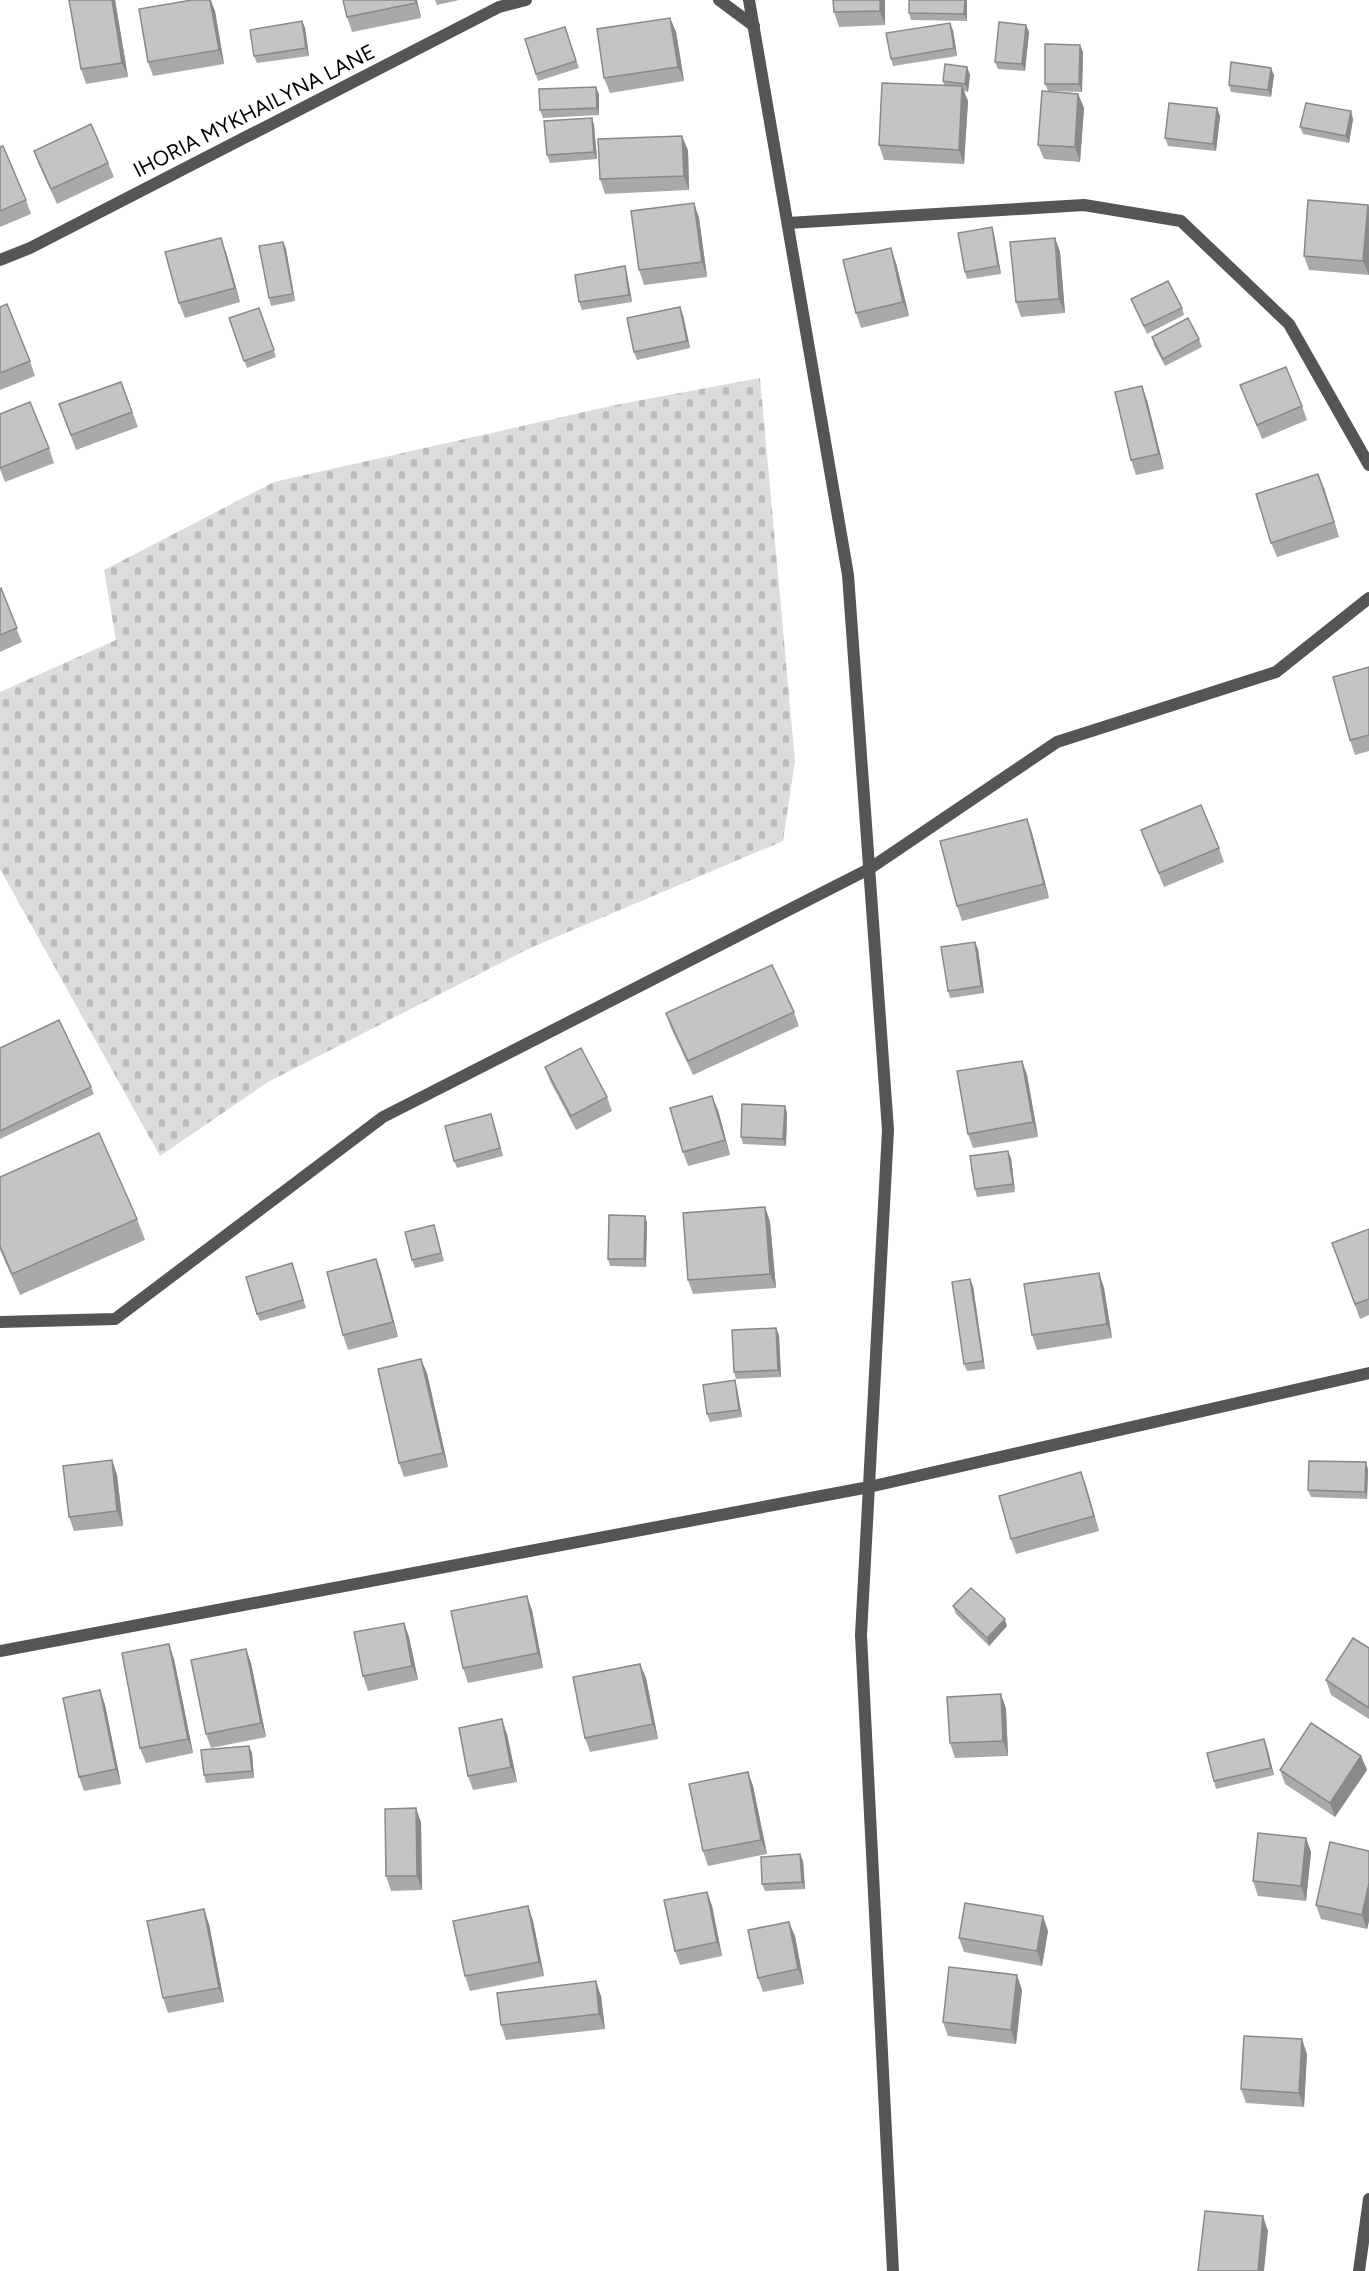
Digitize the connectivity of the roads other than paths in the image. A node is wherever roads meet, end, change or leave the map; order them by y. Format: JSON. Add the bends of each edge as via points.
{"nodes":[{"id":1,"x":526,"y":0,"type":"edge"},
{"id":2,"x":718,"y":0,"type":"edge"},
{"id":3,"x":750,"y":0,"type":"edge"},
{"id":4,"x":754,"y":26,"type":"junction"},
{"id":5,"x":788,"y":223,"type":"junction"},
{"id":6,"x":0,"y":260,"type":"edge"},
{"id":7,"x":1369,"y":465,"type":"edge"},
{"id":8,"x":1369,"y":598,"type":"edge"},
{"id":9,"x":869,"y":869,"type":"junction"},
{"id":10,"x":0,"y":1322,"type":"edge"},
{"id":11,"x":1369,"y":1373,"type":"edge"},
{"id":12,"x":869,"y":1487,"type":"junction"},
{"id":13,"x":0,"y":1651,"type":"edge"},
{"id":14,"x":1369,"y":2199,"type":"edge"},
{"id":15,"x":893,"y":2271,"type":"edge"},
{"id":16,"x":1359,"y":2271,"type":"edge"}],
"edges":[{"from":1,"to":6,"type":"street","name":"IHORIA MYKHAILYNA LANE","via":[[499,7]]},
{"from":2,"to":4,"type":"street"},
{"from":3,"to":4,"type":"street"},
{"from":4,"to":5,"type":"street"},
{"from":5,"to":7,"type":"street","via":[[1084,206],[1181,221],[1289,324]]},
{"from":5,"to":9,"type":"street","via":[[848,575]]},
{"from":8,"to":9,"type":"street","via":[[1276,672],[1057,742]]},
{"from":9,"to":10,"type":"street","via":[[383,1116],[115,1319]]},
{"from":9,"to":12,"type":"street","via":[[888,1130]]},
{"from":11,"to":12,"type":"street"},
{"from":12,"to":13,"type":"street"},
{"from":12,"to":15,"type":"street","via":[[861,1635]]},
{"from":14,"to":16,"type":"street"}]}
